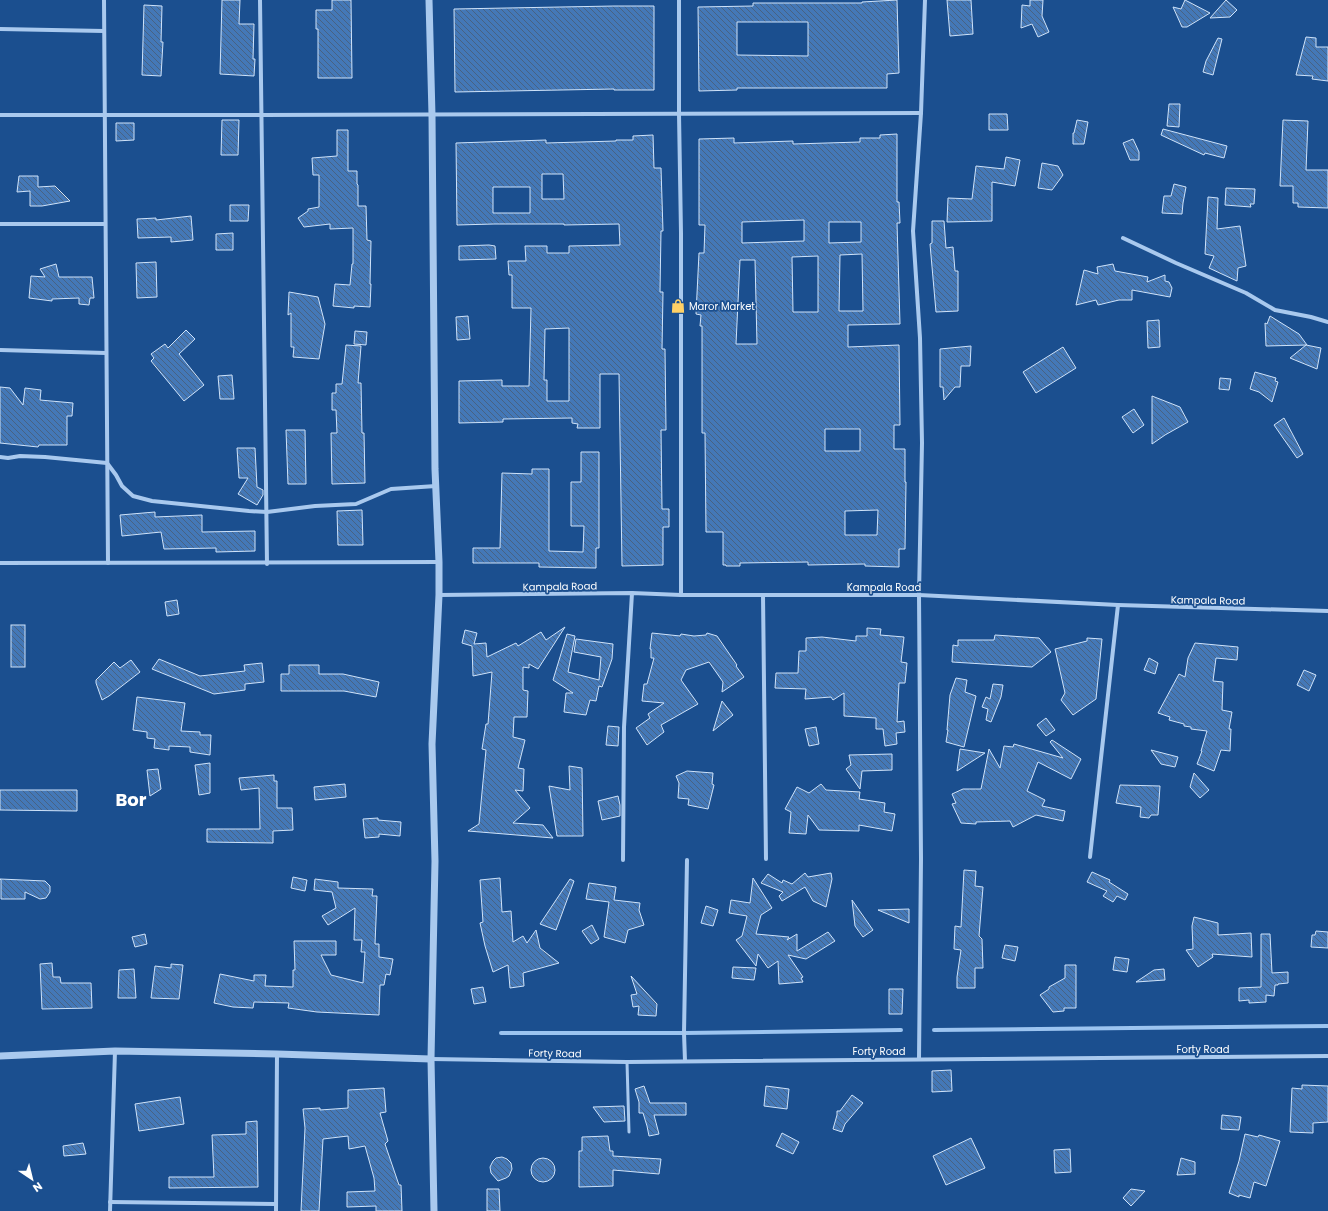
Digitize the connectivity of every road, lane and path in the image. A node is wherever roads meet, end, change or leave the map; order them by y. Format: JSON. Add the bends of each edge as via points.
{"nodes":[{"id":1,"x":104,"y":0,"type":"edge"},
{"id":2,"x":260,"y":0,"type":"edge"},
{"id":3,"x":429,"y":0,"type":"edge"},
{"id":4,"x":679,"y":0,"type":"edge"},
{"id":5,"x":925,"y":0,"type":"edge"},
{"id":6,"x":0,"y":28,"type":"edge"},
{"id":7,"x":104,"y":31,"type":"junction"},
{"id":8,"x":920,"y":112,"type":"junction"},
{"id":9,"x":679,"y":114,"type":"junction"},
{"id":10,"x":0,"y":115,"type":"edge"},
{"id":11,"x":104,"y":115,"type":"junction"},
{"id":12,"x":262,"y":115,"type":"junction"},
{"id":13,"x":432,"y":115,"type":"junction"},
{"id":14,"x":0,"y":224,"type":"edge"},
{"id":15,"x":105,"y":224,"type":"junction"},
{"id":16,"x":1122,"y":238,"type":"dead end"},
{"id":17,"x":1328,"y":322,"type":"edge"},
{"id":18,"x":0,"y":350,"type":"edge"},
{"id":19,"x":106,"y":353,"type":"junction"},
{"id":20,"x":0,"y":457,"type":"edge"},
{"id":21,"x":107,"y":463,"type":"junction"},
{"id":22,"x":436,"y":486,"type":"junction"},
{"id":23,"x":267,"y":512,"type":"junction"},
{"id":24,"x":439,"y":562,"type":"junction"},
{"id":25,"x":0,"y":563,"type":"edge"},
{"id":26,"x":108,"y":563,"type":"junction"},
{"id":27,"x":267,"y":564,"type":"junction"},
{"id":28,"x":632,"y":593,"type":"junction"},
{"id":29,"x":681,"y":594,"type":"junction"},
{"id":30,"x":763,"y":594,"type":"junction"},
{"id":31,"x":439,"y":595,"type":"junction"},
{"id":32,"x":919,"y":595,"type":"junction"},
{"id":33,"x":1118,"y":606,"type":"junction"},
{"id":34,"x":1328,"y":611,"type":"edge"},
{"id":35,"x":1090,"y":857,"type":"dead end"},
{"id":36,"x":766,"y":859,"type":"dead end"},
{"id":37,"x":623,"y":860,"type":"dead end"},
{"id":38,"x":687,"y":860,"type":"dead end"},
{"id":39,"x":115,"y":1051,"type":"junction"},
{"id":40,"x":277,"y":1054,"type":"junction"},
{"id":41,"x":0,"y":1056,"type":"edge"},
{"id":42,"x":1328,"y":1056,"type":"edge"},
{"id":43,"x":431,"y":1059,"type":"junction"},
{"id":44,"x":919,"y":1059,"type":"junction"},
{"id":45,"x":685,"y":1061,"type":"junction"},
{"id":46,"x":627,"y":1062,"type":"junction"},
{"id":47,"x":629,"y":1132,"type":"dead end"},
{"id":48,"x":110,"y":1202,"type":"junction"},
{"id":49,"x":275,"y":1204,"type":"junction"},
{"id":50,"x":110,"y":1211,"type":"edge"},
{"id":51,"x":276,"y":1211,"type":"edge"},
{"id":52,"x":434,"y":1211,"type":"edge"}],
"edges":[{"from":1,"to":7,"type":"street"},
{"from":2,"to":12,"type":"street"},
{"from":3,"to":13,"type":"street"},
{"from":4,"to":9,"type":"street"},
{"from":5,"to":8,"type":"street"},
{"from":6,"to":7,"type":"street"},
{"from":7,"to":11,"type":"street"},
{"from":8,"to":9,"type":"street"},
{"from":8,"to":32,"type":"street","via":[[913,231],[920,338],[922,424]]},
{"from":9,"to":13,"type":"street"},
{"from":9,"to":29,"type":"street"},
{"from":10,"to":11,"type":"street"},
{"from":11,"to":12,"type":"street"},
{"from":11,"to":15,"type":"street"},
{"from":12,"to":13,"type":"street"},
{"from":12,"to":23,"type":"street"},
{"from":13,"to":22,"type":"street"},
{"from":14,"to":15,"type":"street"},
{"from":15,"to":19,"type":"street"},
{"from":16,"to":17,"type":"street","via":[[1246,293],[1275,310]]},
{"from":18,"to":19,"type":"street"},
{"from":19,"to":21,"type":"street"},
{"from":20,"to":21,"type":"street","via":[[45,457]]},
{"from":21,"to":23,"type":"street","via":[[122,486],[133,496],[152,501]]},
{"from":21,"to":26,"type":"street"},
{"from":22,"to":23,"type":"street","via":[[391,489],[356,504]]},
{"from":22,"to":24,"type":"street"},
{"from":23,"to":27,"type":"street"},
{"from":24,"to":27,"type":"street"},
{"from":24,"to":31,"type":"street"},
{"from":25,"to":26,"type":"street"},
{"from":26,"to":27,"type":"street"},
{"from":28,"to":29,"type":"street","name":"Kampala Road"},
{"from":28,"to":31,"type":"street","name":"Kampala Road"},
{"from":28,"to":37,"type":"street","via":[[624,727]]},
{"from":29,"to":30,"type":"street","name":"Kampala Road"},
{"from":30,"to":32,"type":"street","name":"Kampala Road"},
{"from":30,"to":36,"type":"street"},
{"from":31,"to":43,"type":"street","via":[[432,744],[435,861]]},
{"from":32,"to":33,"type":"street","name":"Kampala Road"},
{"from":32,"to":44,"type":"street"},
{"from":33,"to":34,"type":"street","name":"Kampala Road"},
{"from":33,"to":35,"type":"street"},
{"from":38,"to":45,"type":"street"},
{"from":39,"to":40,"type":"street"},
{"from":39,"to":41,"type":"street"},
{"from":39,"to":48,"type":"street"},
{"from":40,"to":43,"type":"street"},
{"from":40,"to":49,"type":"street"},
{"from":42,"to":44,"type":"street","name":"Forty Road"},
{"from":43,"to":46,"type":"street","name":"Forty Road"},
{"from":43,"to":52,"type":"street"},
{"from":44,"to":45,"type":"street","name":"Forty Road"},
{"from":45,"to":46,"type":"street","name":"Forty Road"},
{"from":46,"to":47,"type":"lane"},
{"from":48,"to":49,"type":"street"},
{"from":48,"to":50,"type":"street"},
{"from":49,"to":51,"type":"street"}]}
